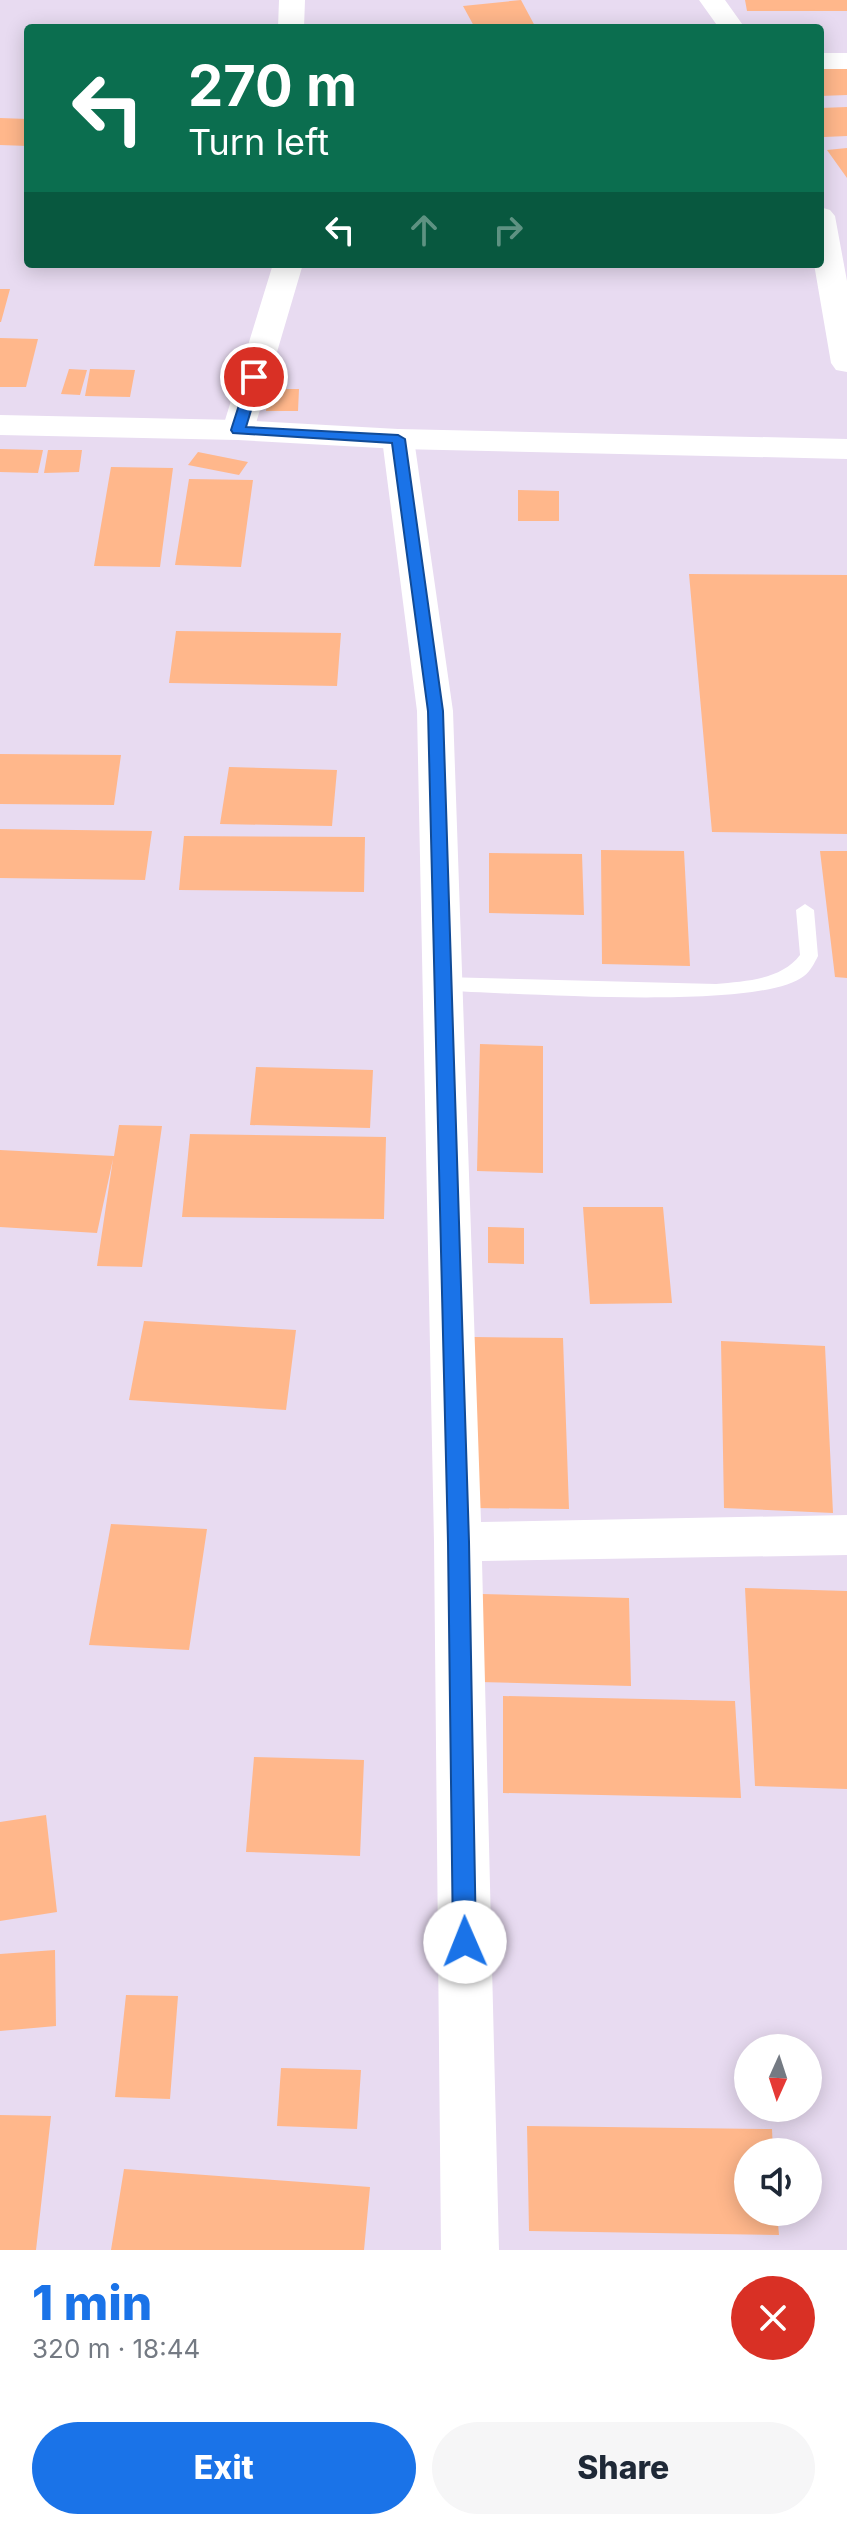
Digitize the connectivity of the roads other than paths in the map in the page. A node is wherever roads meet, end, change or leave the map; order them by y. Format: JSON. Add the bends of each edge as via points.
{"nodes":[{"id":1,"x":292,"y":0,"type":"edge"},
{"id":2,"x":712,"y":0,"type":"edge"},
{"id":3,"x":291,"y":24,"type":"edge"},
{"id":4,"x":729,"y":24,"type":"edge"},
{"id":5,"x":824,"y":61,"type":"edge"},
{"id":6,"x":847,"y":61,"type":"edge"},
{"id":7,"x":824,"y":238,"type":"edge"},
{"id":8,"x":287,"y":268,"type":"edge"},
{"id":9,"x":847,"y":363,"type":"edge"},
{"id":10,"x":0,"y":425,"type":"edge"},
{"id":11,"x":238,"y":430,"type":"junction"},
{"id":12,"x":398,"y":439,"type":"junction"},
{"id":13,"x":847,"y":449,"type":"edge"},
{"id":14,"x":805,"y":910,"type":"dead end"},
{"id":15,"x":443,"y":984,"type":"junction"},
{"id":16,"x":847,"y":1535,"type":"edge"},
{"id":17,"x":458,"y":1542,"type":"junction"},
{"id":18,"x":470,"y":2250,"type":"edge"}],
"edges":[{"from":1,"to":3,"type":"street"},
{"from":2,"to":4,"type":"street"},
{"from":5,"to":6,"type":"street"},
{"from":7,"to":9,"type":"street"},
{"from":8,"to":11,"type":"street"},
{"from":10,"to":11,"type":"street"},
{"from":11,"to":12,"type":"street"},
{"from":12,"to":13,"type":"street"},
{"from":12,"to":15,"type":"street","via":[[435,711]]},
{"from":14,"to":15,"type":"lane","via":[[809,956],[797,972],[762,985],[716,991]]},
{"from":15,"to":17,"type":"street"},
{"from":16,"to":17,"type":"street"},
{"from":17,"to":18,"type":"street"}]}
